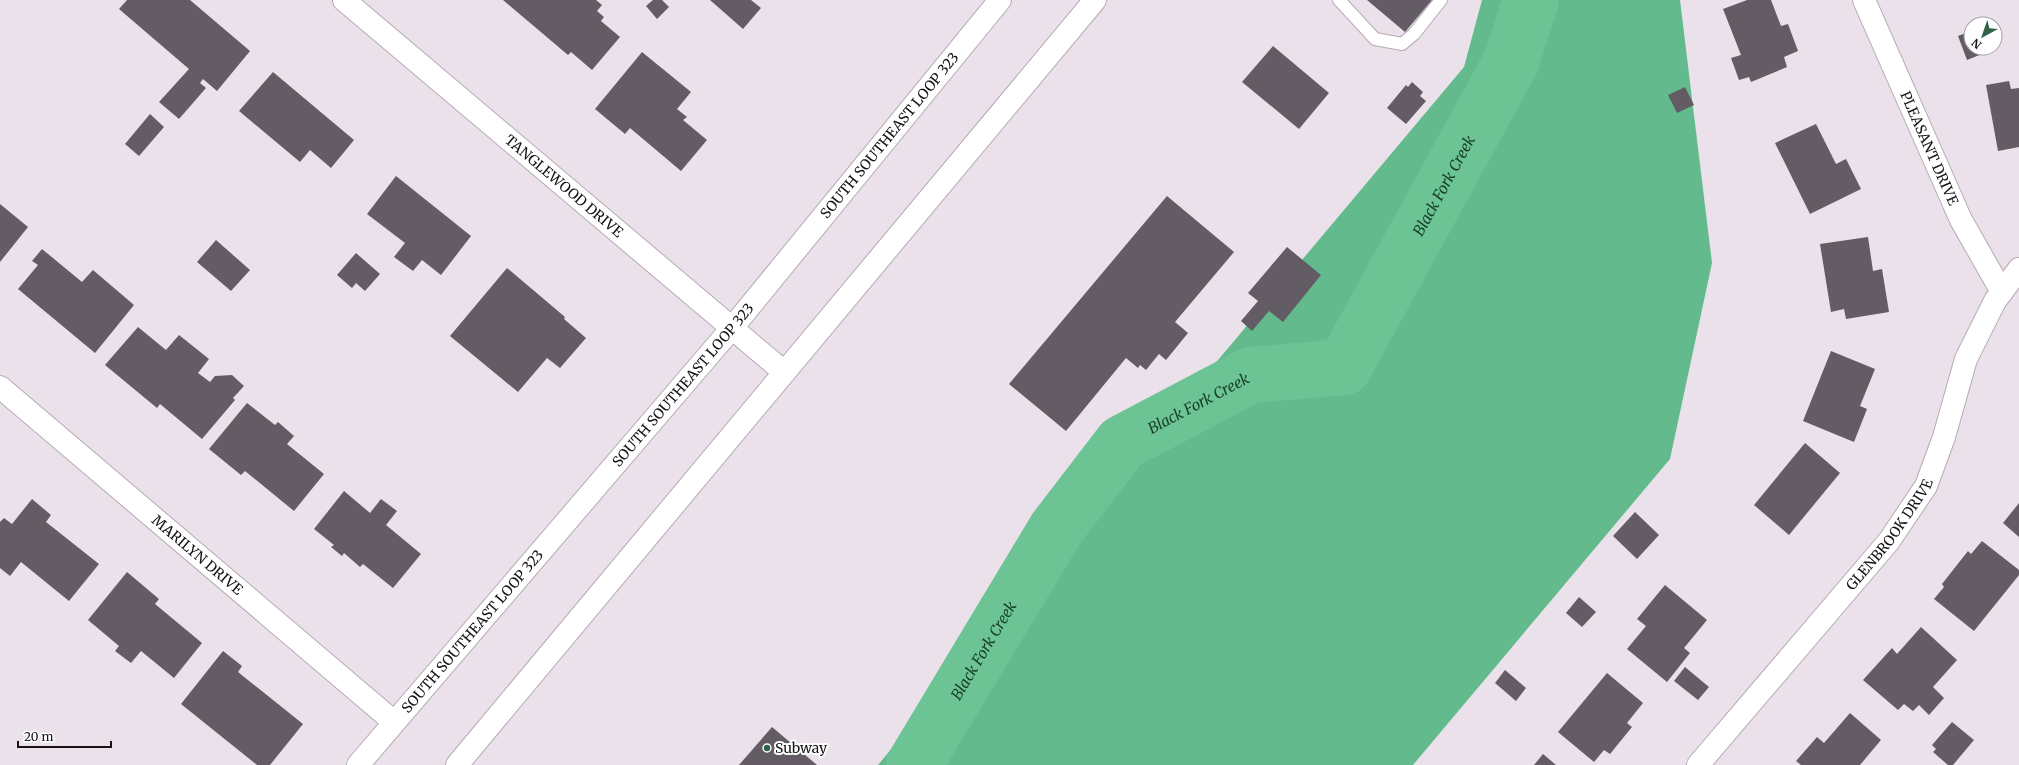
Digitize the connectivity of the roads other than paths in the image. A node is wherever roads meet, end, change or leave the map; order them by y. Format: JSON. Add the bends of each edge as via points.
{"nodes":[{"id":1,"x":344,"y":0,"type":"edge"},
{"id":2,"x":1000,"y":0,"type":"edge"},
{"id":3,"x":1095,"y":0,"type":"edge"},
{"id":4,"x":1338,"y":0,"type":"edge"},
{"id":5,"x":1441,"y":0,"type":"edge"},
{"id":6,"x":1864,"y":0,"type":"edge"},
{"id":7,"x":2019,"y":269,"type":"edge"},
{"id":8,"x":2002,"y":292,"type":"junction"},
{"id":9,"x":732,"y":328,"type":"junction"},
{"id":10,"x":784,"y":372,"type":"junction"},
{"id":11,"x":0,"y":387,"type":"edge"},
{"id":12,"x":394,"y":722,"type":"junction"},
{"id":13,"x":358,"y":765,"type":"edge"},
{"id":14,"x":457,"y":765,"type":"edge"},
{"id":15,"x":1698,"y":765,"type":"edge"}],
"edges":[{"from":1,"to":9,"type":"main road","name":"TANGLEWOOD DRIVE"},
{"from":2,"to":9,"type":"main road","name":"SOUTH SOUTHEAST LOOP 323"},
{"from":3,"to":10,"type":"main road"},
{"from":4,"to":5,"type":"lane","via":[[1375,39],[1402,44],[1414,34]]},
{"from":6,"to":8,"type":"main road","name":"PLEASANT DRIVE","via":[[1961,220]]},
{"from":7,"to":8,"type":"main road","name":"GLENBROOK DRIVE"},
{"from":8,"to":15,"type":"main road","name":"GLENBROOK DRIVE","via":[[1966,359],[1944,437],[1926,486],[1889,541]]},
{"from":9,"to":10,"type":"main road","name":"TANGLEWOOD DRIVE"},
{"from":9,"to":12,"type":"main road","name":"SOUTH SOUTHEAST LOOP 323"},
{"from":10,"to":14,"type":"main road"},
{"from":11,"to":12,"type":"main road","name":"MARILYN DRIVE"},
{"from":12,"to":13,"type":"main road","name":"SOUTH SOUTHEAST LOOP 323"}]}
